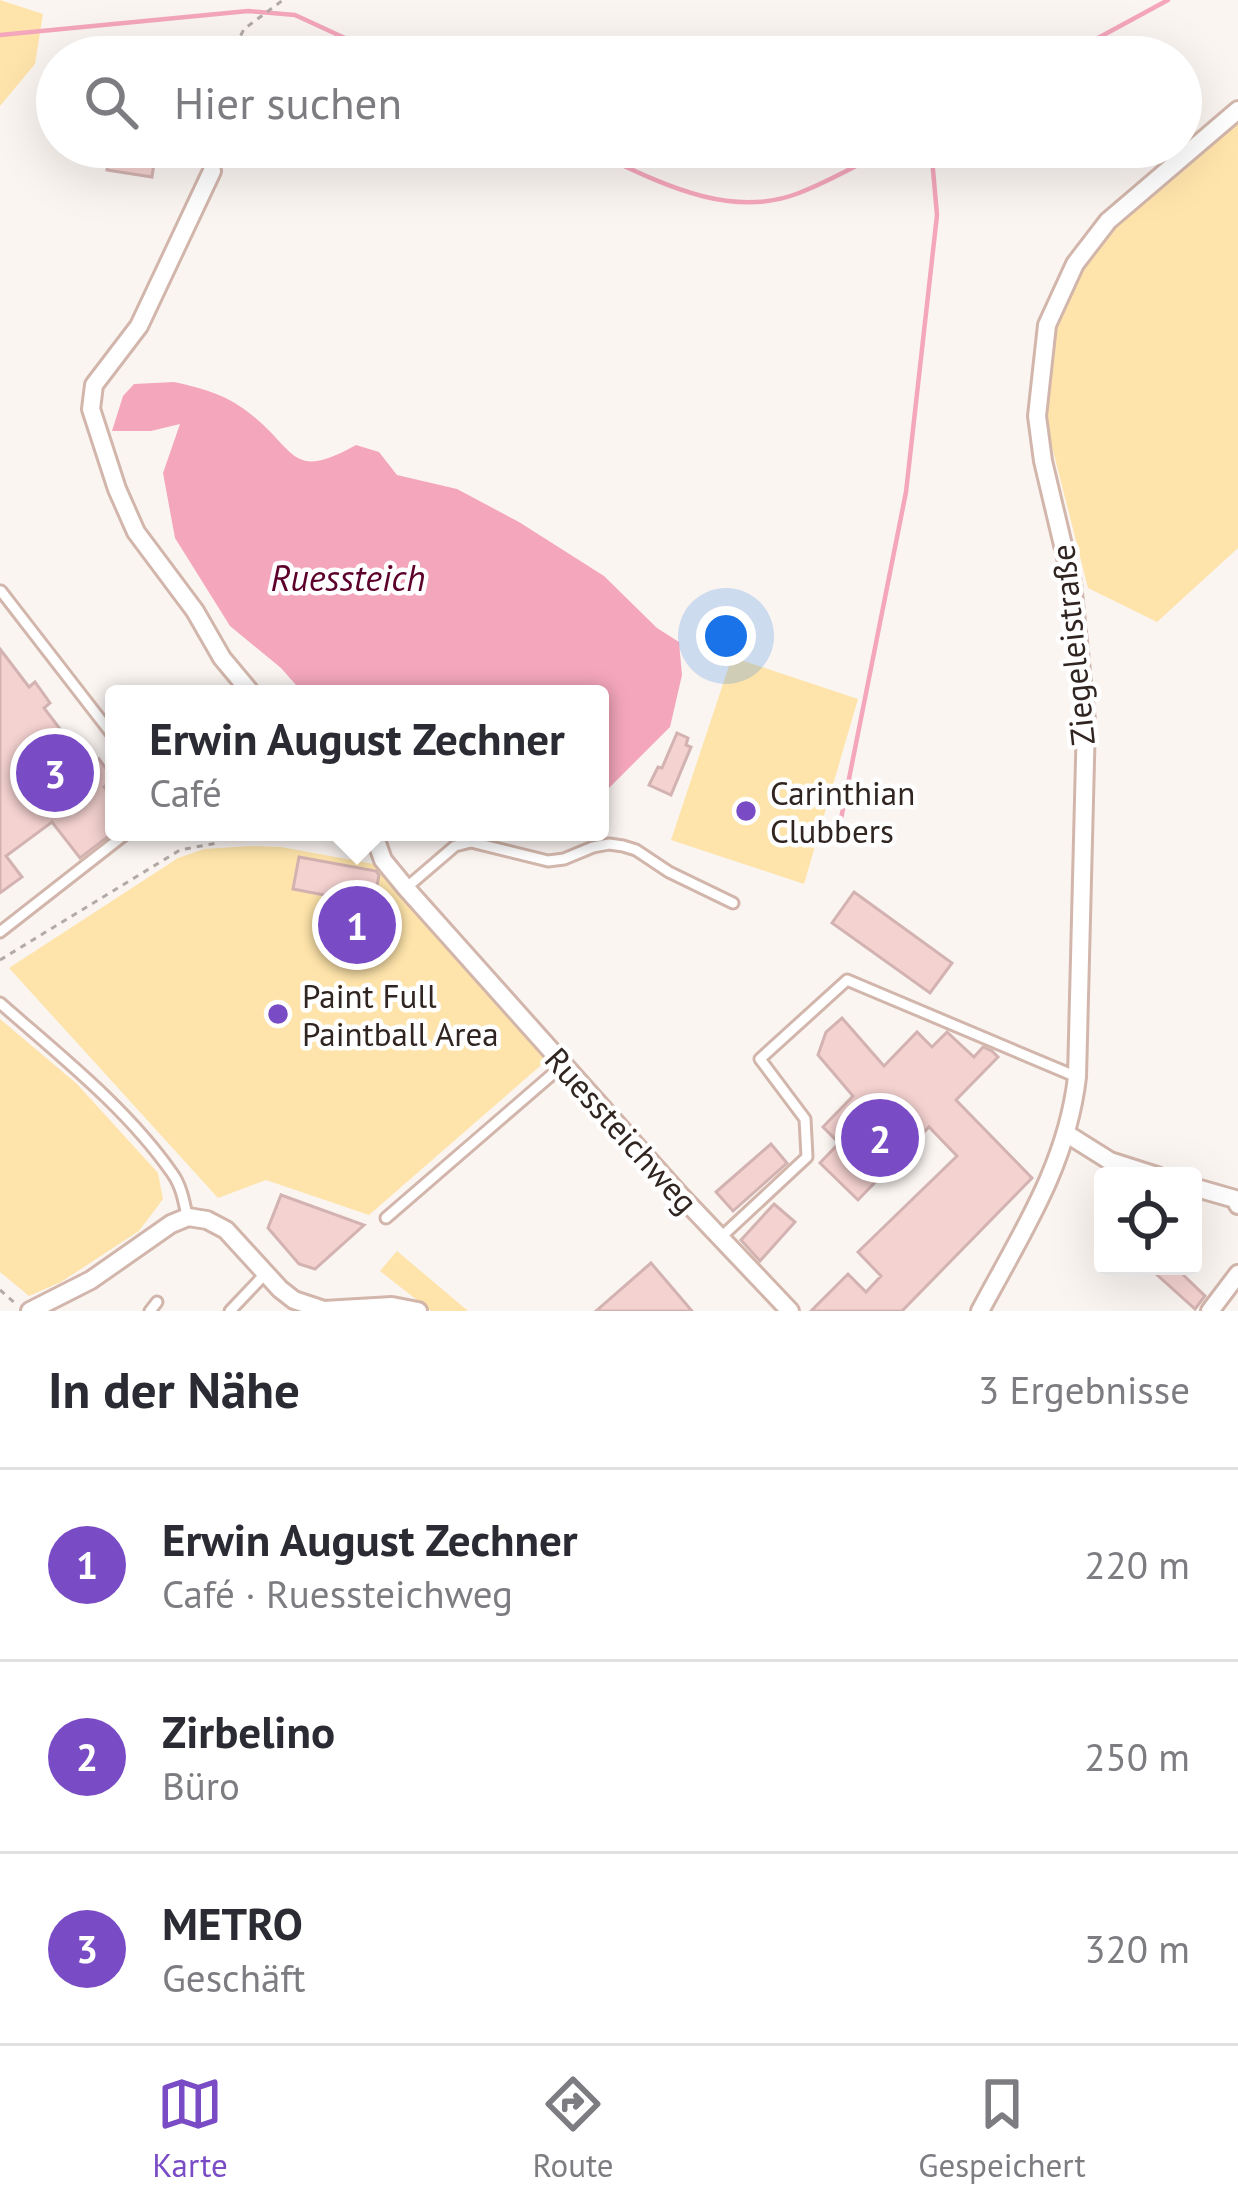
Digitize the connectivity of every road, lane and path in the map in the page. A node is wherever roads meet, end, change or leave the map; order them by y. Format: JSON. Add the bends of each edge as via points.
{"nodes":[{"id":1,"x":283,"y":0,"type":"edge"},
{"id":2,"x":240,"y":36,"type":"edge"},
{"id":3,"x":1238,"y":110,"type":"edge"},
{"id":4,"x":1202,"y":141,"type":"edge"},
{"id":5,"x":1170,"y":168,"type":"edge"},
{"id":6,"x":212,"y":171,"type":"dead end"},
{"id":7,"x":1,"y":591,"type":"edge"},
{"id":8,"x":244,"y":685,"type":"edge"},
{"id":9,"x":105,"y":725,"type":"edge"},
{"id":10,"x":116,"y":841,"type":"edge"},
{"id":11,"x":377,"y":841,"type":"edge"},
{"id":12,"x":217,"y":843,"type":"dead end"},
{"id":13,"x":406,"y":888,"type":"junction"},
{"id":14,"x":733,"y":903,"type":"dead end"},
{"id":15,"x":0,"y":932,"type":"edge"},
{"id":16,"x":0,"y":960,"type":"edge"},
{"id":17,"x":0,"y":1003,"type":"edge"},
{"id":18,"x":563,"y":1065,"type":"junction"},
{"id":19,"x":1077,"y":1077,"type":"junction"},
{"id":20,"x":1067,"y":1134,"type":"junction"},
{"id":21,"x":1127,"y":1167,"type":"edge"},
{"id":22,"x":1202,"y":1190,"type":"edge"},
{"id":23,"x":1237,"y":1201,"type":"edge"},
{"id":24,"x":188,"y":1217,"type":"junction"},
{"id":25,"x":386,"y":1218,"type":"dead end"},
{"id":26,"x":720,"y":1238,"type":"junction"},
{"id":27,"x":266,"y":1273,"type":"junction"},
{"id":28,"x":1238,"y":1274,"type":"edge"},
{"id":29,"x":0,"y":1290,"type":"edge"},
{"id":30,"x":313,"y":1309,"type":"edge"},
{"id":31,"x":19,"y":1311,"type":"edge"},
{"id":32,"x":30,"y":1311,"type":"edge"},
{"id":33,"x":230,"y":1311,"type":"edge"},
{"id":34,"x":418,"y":1311,"type":"edge"},
{"id":35,"x":790,"y":1311,"type":"edge"},
{"id":36,"x":980,"y":1311,"type":"edge"},
{"id":37,"x":1210,"y":1311,"type":"edge"}],
"edges":[{"from":1,"to":2,"type":"path"},
{"from":3,"to":4,"type":"street","name":"Ziegeleistraße"},
{"from":5,"to":19,"type":"street","name":"Ziegeleistraße","via":[[1108,221],[1075,264],[1047,325],[1037,416],[1072,583],[1086,721]]},
{"from":6,"to":8,"type":"street","via":[[140,326],[94,385],[91,409],[136,532]]},
{"from":7,"to":9,"type":"lane"},
{"from":10,"to":15,"type":"lane"},
{"from":11,"to":13,"type":"street","name":"Ruessteichweg"},
{"from":12,"to":16,"type":"path","via":[[180,850]]},
{"from":13,"to":14,"type":"lane","via":[[462,844],[548,861],[609,844],[636,850]]},
{"from":13,"to":18,"type":"street","name":"Ruessteichweg"},
{"from":17,"to":24,"type":"lane","via":[[127,1120],[173,1174]]},
{"from":18,"to":25,"type":"lane"},
{"from":18,"to":26,"type":"street","name":"Ruessteichweg"},
{"from":19,"to":20,"type":"street","name":"Ziegeleistraße"},
{"from":19,"to":26,"type":"lane","via":[[848,980],[760,1059],[805,1119],[807,1157]]},
{"from":20,"to":21,"type":"street"},
{"from":20,"to":36,"type":"street","name":"Ziegeleistraße"},
{"from":22,"to":23,"type":"street"},
{"from":24,"to":27,"type":"street","via":[[226,1230]]},
{"from":24,"to":32,"type":"street"},
{"from":26,"to":35,"type":"street","name":"Ruessteichweg"},
{"from":27,"to":30,"type":"street"},
{"from":27,"to":33,"type":"lane"},
{"from":28,"to":37,"type":"street"},
{"from":29,"to":31,"type":"path"},
{"from":30,"to":34,"type":"street"}]}
